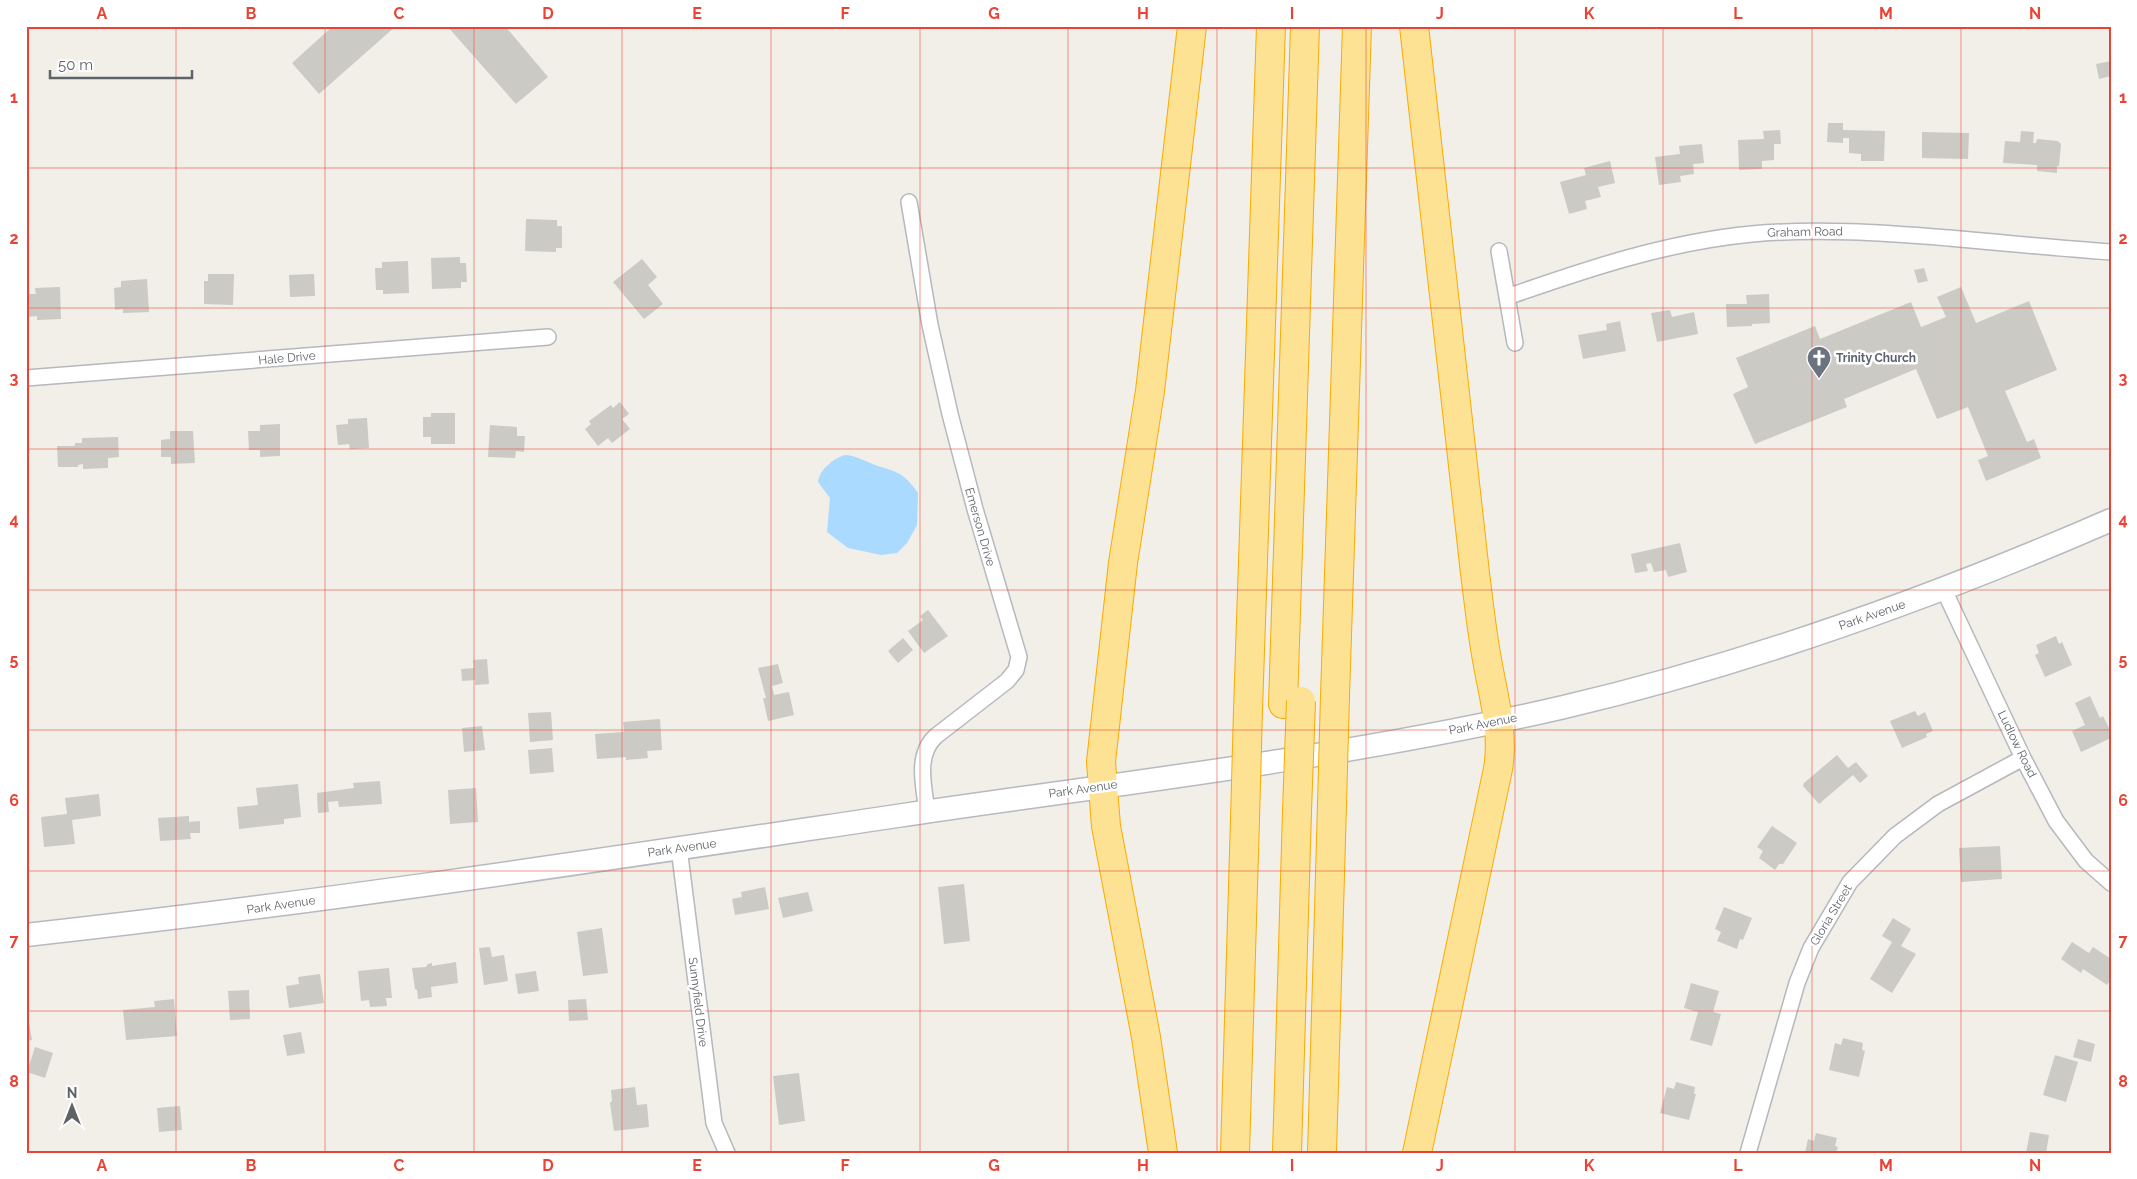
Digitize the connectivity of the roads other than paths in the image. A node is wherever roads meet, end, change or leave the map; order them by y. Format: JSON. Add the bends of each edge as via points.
{"nodes":[{"id":1,"x":1192,"y":26,"type":"edge"},
{"id":2,"x":1271,"y":26,"type":"edge"},
{"id":3,"x":1305,"y":26,"type":"edge"},
{"id":4,"x":1323,"y":26,"type":"edge"},
{"id":5,"x":1358,"y":26,"type":"edge"},
{"id":6,"x":1414,"y":26,"type":"edge"},
{"id":7,"x":909,"y":202,"type":"dead end"},
{"id":8,"x":1499,"y":251,"type":"dead end"},
{"id":9,"x":2111,"y":252,"type":"edge"},
{"id":10,"x":1507,"y":297,"type":"junction"},
{"id":11,"x":548,"y":337,"type":"dead end"},
{"id":12,"x":1515,"y":343,"type":"dead end"},
{"id":13,"x":26,"y":378,"type":"edge"},
{"id":14,"x":2111,"y":520,"type":"edge"},
{"id":15,"x":1944,"y":590,"type":"junction"},
{"id":16,"x":1292,"y":703,"type":"junction"},
{"id":17,"x":1498,"y":721,"type":"junction"},
{"id":18,"x":2023,"y":758,"type":"junction"},
{"id":19,"x":1102,"y":786,"type":"junction"},
{"id":20,"x":928,"y":811,"type":"junction"},
{"id":21,"x":1288,"y":812,"type":"junction"},
{"id":22,"x":679,"y":848,"type":"junction"},
{"id":23,"x":2111,"y":883,"type":"edge"},
{"id":24,"x":26,"y":935,"type":"edge"},
{"id":25,"x":727,"y":1153,"type":"edge"},
{"id":26,"x":1163,"y":1153,"type":"edge"},
{"id":27,"x":1235,"y":1153,"type":"edge"},
{"id":28,"x":1268,"y":1153,"type":"edge"},
{"id":29,"x":1287,"y":1153,"type":"edge"},
{"id":30,"x":1322,"y":1153,"type":"edge"},
{"id":31,"x":1417,"y":1153,"type":"edge"},
{"id":32,"x":1748,"y":1153,"type":"edge"}],
"edges":[{"from":1,"to":19,"type":"highway","via":[[1150,391],[1123,563],[1103,741]]},
{"from":2,"to":27,"type":"highway","bridge":true},
{"from":3,"to":16,"type":"highway"},
{"from":4,"to":16,"type":"highway"},
{"from":5,"to":30,"type":"highway","bridge":true},
{"from":6,"to":17,"type":"highway","via":[[1475,573]]},
{"from":7,"to":20,"type":"street","name":"Emerson Drive","via":[[930,325],[950,414],[1019,657],[1016,670],[1007,681],[927,745],[923,772]]},
{"from":8,"to":10,"type":"street"},
{"from":9,"to":10,"type":"street","name":"Graham Road","via":[[1864,232],[1752,234],[1646,253]]},
{"from":10,"to":12,"type":"street"},
{"from":11,"to":13,"type":"street","name":"Hale Drive"},
{"from":14,"to":15,"type":"main road","name":"Park Avenue"},
{"from":15,"to":17,"type":"main road","name":"Park Avenue","via":[[1849,624],[1610,696]]},
{"from":15,"to":18,"type":"street","name":"Ludlow Road"},
{"from":16,"to":21,"type":"highway","bridge":true},
{"from":17,"to":19,"type":"main road","name":"Park Avenue","via":[[1325,754]]},
{"from":17,"to":31,"type":"highway","via":[[1498,769]]},
{"from":18,"to":23,"type":"street","name":"Ludlow Road","via":[[2056,821],[2086,861]]},
{"from":18,"to":32,"type":"street","name":"Gloria Street","via":[[1938,804],[1895,836],[1850,882],[1811,948]]},
{"from":19,"to":20,"type":"main road","name":"Park Avenue"},
{"from":19,"to":26,"type":"highway"},
{"from":20,"to":22,"type":"main road","name":"Park Avenue"},
{"from":21,"to":28,"type":"highway"},
{"from":21,"to":29,"type":"highway"},
{"from":22,"to":24,"type":"main road","name":"Park Avenue","via":[[278,906]]},
{"from":22,"to":25,"type":"street","name":"Sunnyfield Drive","via":[[714,1123]]}]}
